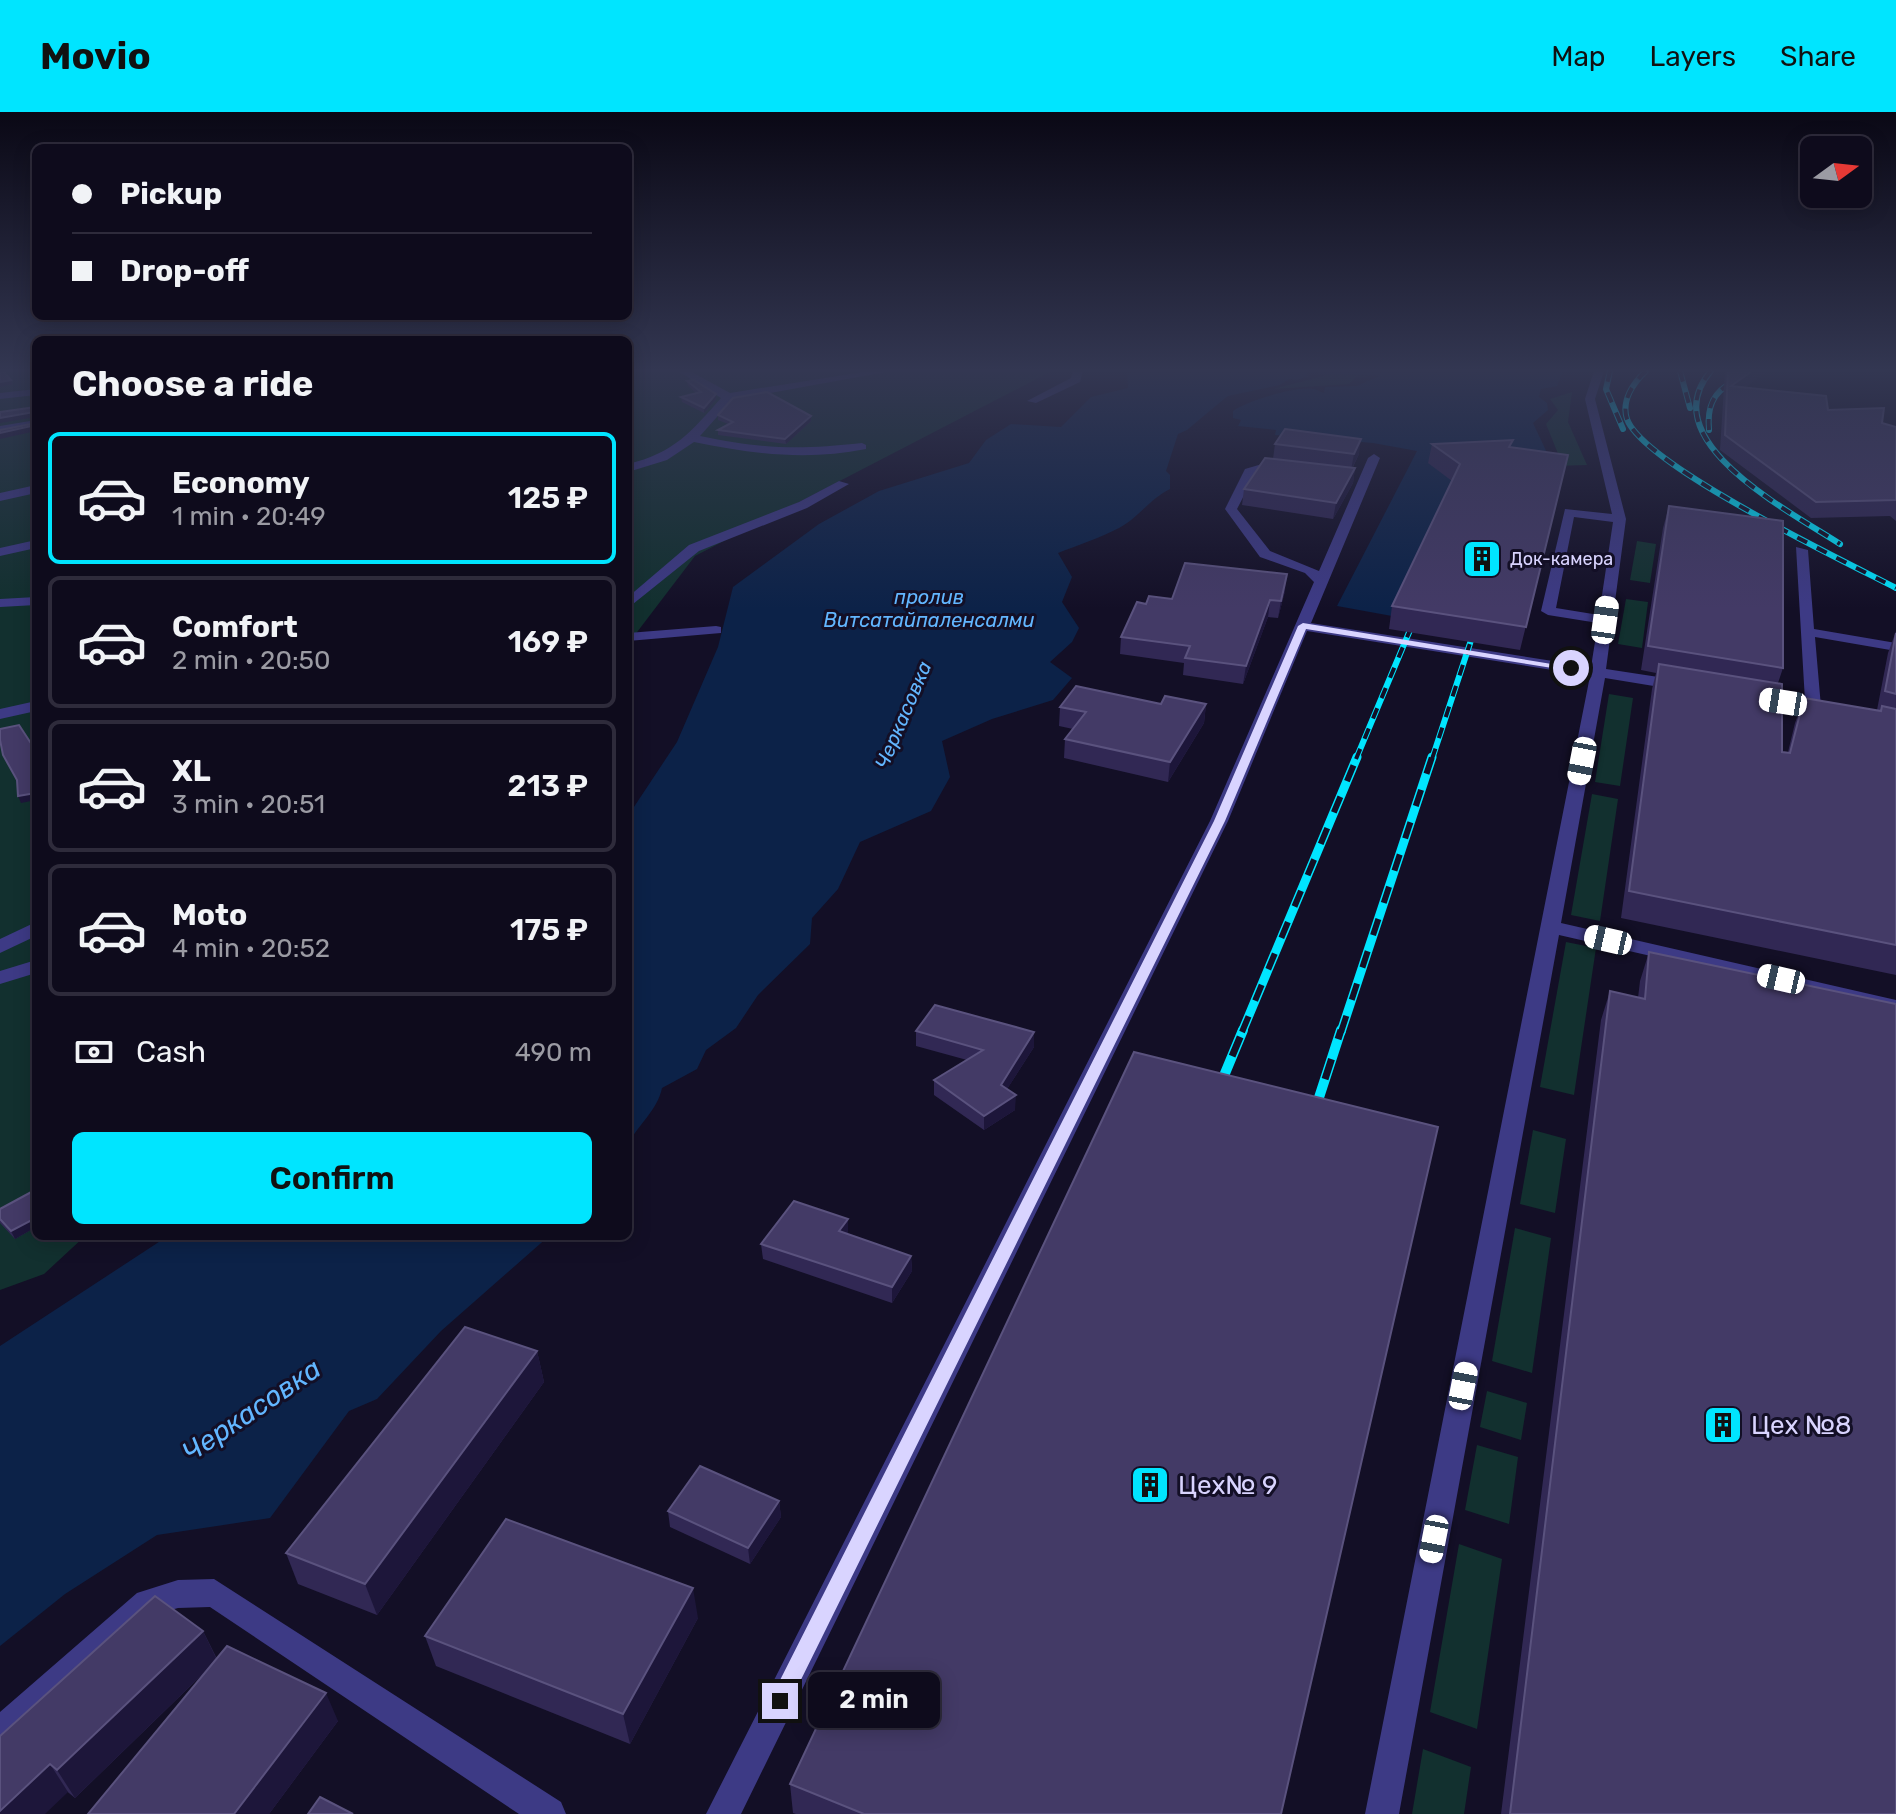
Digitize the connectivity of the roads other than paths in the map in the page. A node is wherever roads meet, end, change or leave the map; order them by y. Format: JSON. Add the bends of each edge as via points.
{"nodes":[{"id":1,"x":680,"y":450,"type":"edge"},
{"id":2,"x":769,"y":450,"type":"edge"},
{"id":3,"x":828,"y":450,"type":"edge"},
{"id":4,"x":1603,"y":450,"type":"edge"},
{"id":5,"x":632,"y":459,"type":"edge"},
{"id":6,"x":654,"y":462,"type":"junction"},
{"id":7,"x":632,"y":467,"type":"edge"},
{"id":8,"x":1296,"y":470,"type":"edge"},
{"id":9,"x":1364,"y":471,"type":"dead end"},
{"id":10,"x":843,"y":484,"type":"dead end"},
{"id":11,"x":32,"y":490,"type":"edge"},
{"id":12,"x":0,"y":497,"type":"edge"},
{"id":13,"x":1620,"y":519,"type":"junction"},
{"id":14,"x":32,"y":545,"type":"edge"},
{"id":15,"x":1801,"y":550,"type":"dead end"},
{"id":16,"x":0,"y":552,"type":"edge"},
{"id":17,"x":1322,"y":582,"type":"junction"},
{"id":18,"x":32,"y":601,"type":"edge"},
{"id":19,"x":632,"y":601,"type":"edge"},
{"id":20,"x":0,"y":603,"type":"edge"},
{"id":21,"x":1605,"y":620,"type":"junction"},
{"id":22,"x":1303,"y":626,"type":"junction"},
{"id":23,"x":716,"y":630,"type":"dead end"},
{"id":24,"x":1809,"y":632,"type":"junction"},
{"id":25,"x":632,"y":637,"type":"edge"},
{"id":26,"x":1896,"y":647,"type":"edge"},
{"id":27,"x":1597,"y":672,"type":"junction"},
{"id":28,"x":1690,"y":687,"type":"edge"},
{"id":29,"x":1736,"y":694,"type":"edge"},
{"id":30,"x":32,"y":707,"type":"edge"},
{"id":31,"x":0,"y":714,"type":"edge"},
{"id":32,"x":1551,"y":927,"type":"junction"},
{"id":33,"x":32,"y":930,"type":"edge"},
{"id":34,"x":0,"y":947,"type":"edge"},
{"id":35,"x":32,"y":967,"type":"edge"},
{"id":36,"x":0,"y":978,"type":"edge"},
{"id":37,"x":1896,"y":1006,"type":"edge"},
{"id":38,"x":0,"y":1733,"type":"edge"},
{"id":39,"x":549,"y":1814,"type":"edge"},
{"id":40,"x":723,"y":1814,"type":"edge"},
{"id":41,"x":1382,"y":1814,"type":"edge"}],
"edges":[{"from":1,"to":6,"type":"street"},
{"from":2,"to":3,"type":"street"},
{"from":4,"to":13,"type":"street"},
{"from":5,"to":6,"type":"street"},
{"from":6,"to":7,"type":"street"},
{"from":8,"to":17,"type":"street","via":[[1251,469],[1231,509],[1265,554],[1310,570]]},
{"from":9,"to":17,"type":"street"},
{"from":10,"to":19,"type":"street","via":[[694,548]]},
{"from":11,"to":12,"type":"street"},
{"from":13,"to":21,"type":"street"},
{"from":13,"to":21,"type":"street","via":[[1569,512],[1548,611]]},
{"from":14,"to":16,"type":"street"},
{"from":15,"to":24,"type":"street"},
{"from":17,"to":22,"type":"street"},
{"from":18,"to":20,"type":"street"},
{"from":21,"to":27,"type":"street"},
{"from":22,"to":27,"type":"street"},
{"from":22,"to":40,"type":"street","via":[[1219,821]]},
{"from":23,"to":25,"type":"street"},
{"from":24,"to":26,"type":"street"},
{"from":24,"to":29,"type":"street","via":[[1821,709]]},
{"from":27,"to":28,"type":"street"},
{"from":27,"to":32,"type":"street"},
{"from":30,"to":31,"type":"street"},
{"from":32,"to":37,"type":"street"},
{"from":32,"to":41,"type":"street"},
{"from":33,"to":34,"type":"street"},
{"from":35,"to":36,"type":"street"},
{"from":38,"to":39,"type":"street","via":[[148,1603],[178,1594],[214,1593]]}]}
